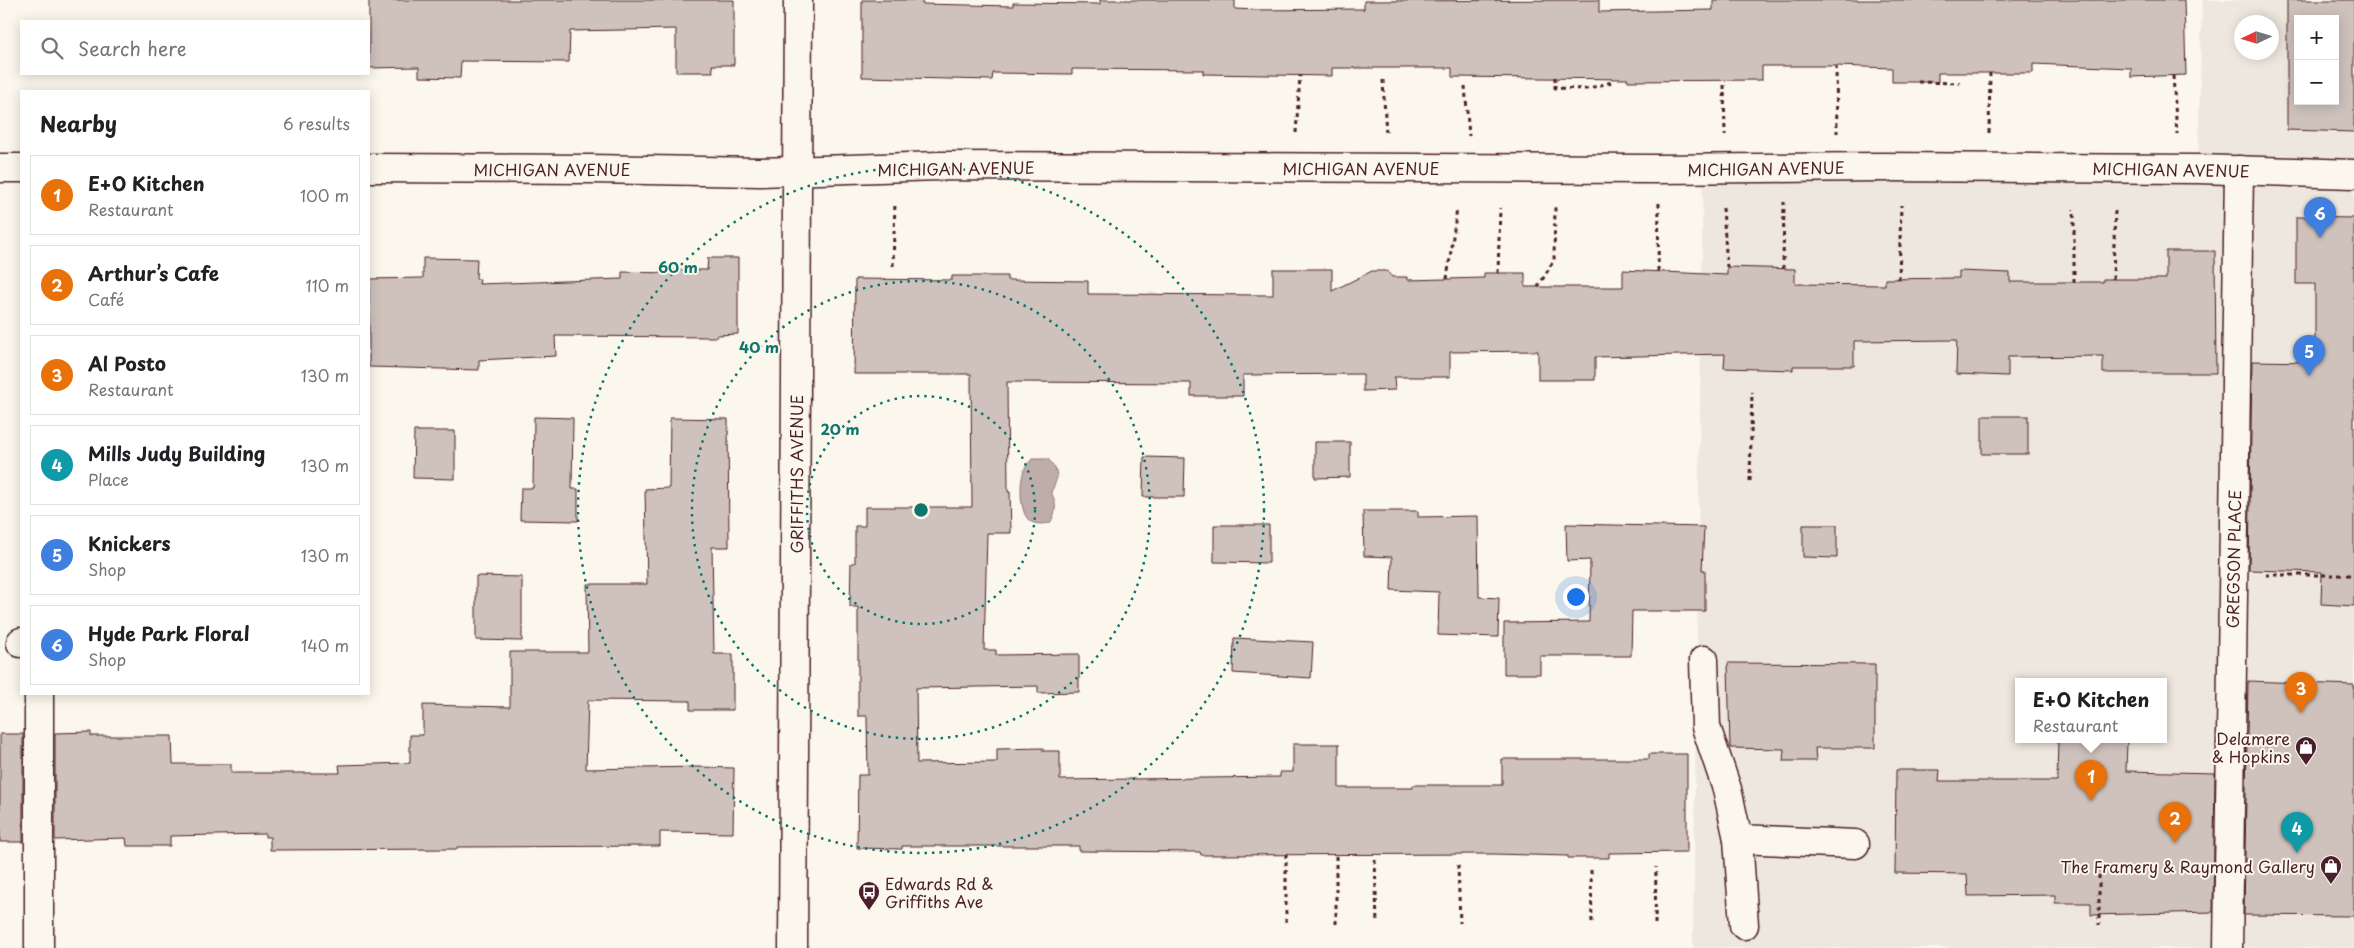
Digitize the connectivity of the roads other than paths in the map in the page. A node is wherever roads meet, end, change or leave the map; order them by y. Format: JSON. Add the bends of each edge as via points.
{"nodes":[{"id":1,"x":798,"y":0,"type":"edge"},
{"id":2,"x":0,"y":168,"type":"edge"},
{"id":3,"x":20,"y":168,"type":"edge"},
{"id":4,"x":370,"y":168,"type":"edge"},
{"id":5,"x":2239,"y":170,"type":"junction"},
{"id":6,"x":798,"y":171,"type":"junction"},
{"id":7,"x":2354,"y":174,"type":"edge"},
{"id":8,"x":1704,"y":660,"type":"dead end"},
{"id":9,"x":39,"y":695,"type":"edge"},
{"id":10,"x":1738,"y":839,"type":"junction"},
{"id":11,"x":1855,"y":844,"type":"dead end"},
{"id":12,"x":1744,"y":925,"type":"dead end"},
{"id":13,"x":38,"y":948,"type":"edge"},
{"id":14,"x":793,"y":948,"type":"edge"},
{"id":15,"x":2228,"y":948,"type":"edge"}],
"edges":[{"from":1,"to":6,"type":"street","name":"GRIFFITHS AVENUE"},
{"from":2,"to":3,"type":"street"},
{"from":4,"to":6,"type":"street","name":"MICHIGAN AVENUE"},
{"from":5,"to":6,"type":"street","name":"MICHIGAN AVENUE","via":[[897,167]]},
{"from":5,"to":7,"type":"street","name":"MICHIGAN AVENUE"},
{"from":5,"to":15,"type":"street","name":"GREGSON PLACE"},
{"from":6,"to":14,"type":"street","name":"GRIFFITHS AVENUE"},
{"from":8,"to":10,"type":"street","via":[[1706,727],[1727,789]]},
{"from":9,"to":13,"type":"street"},
{"from":10,"to":11,"type":"street"},
{"from":10,"to":12,"type":"street"}]}
